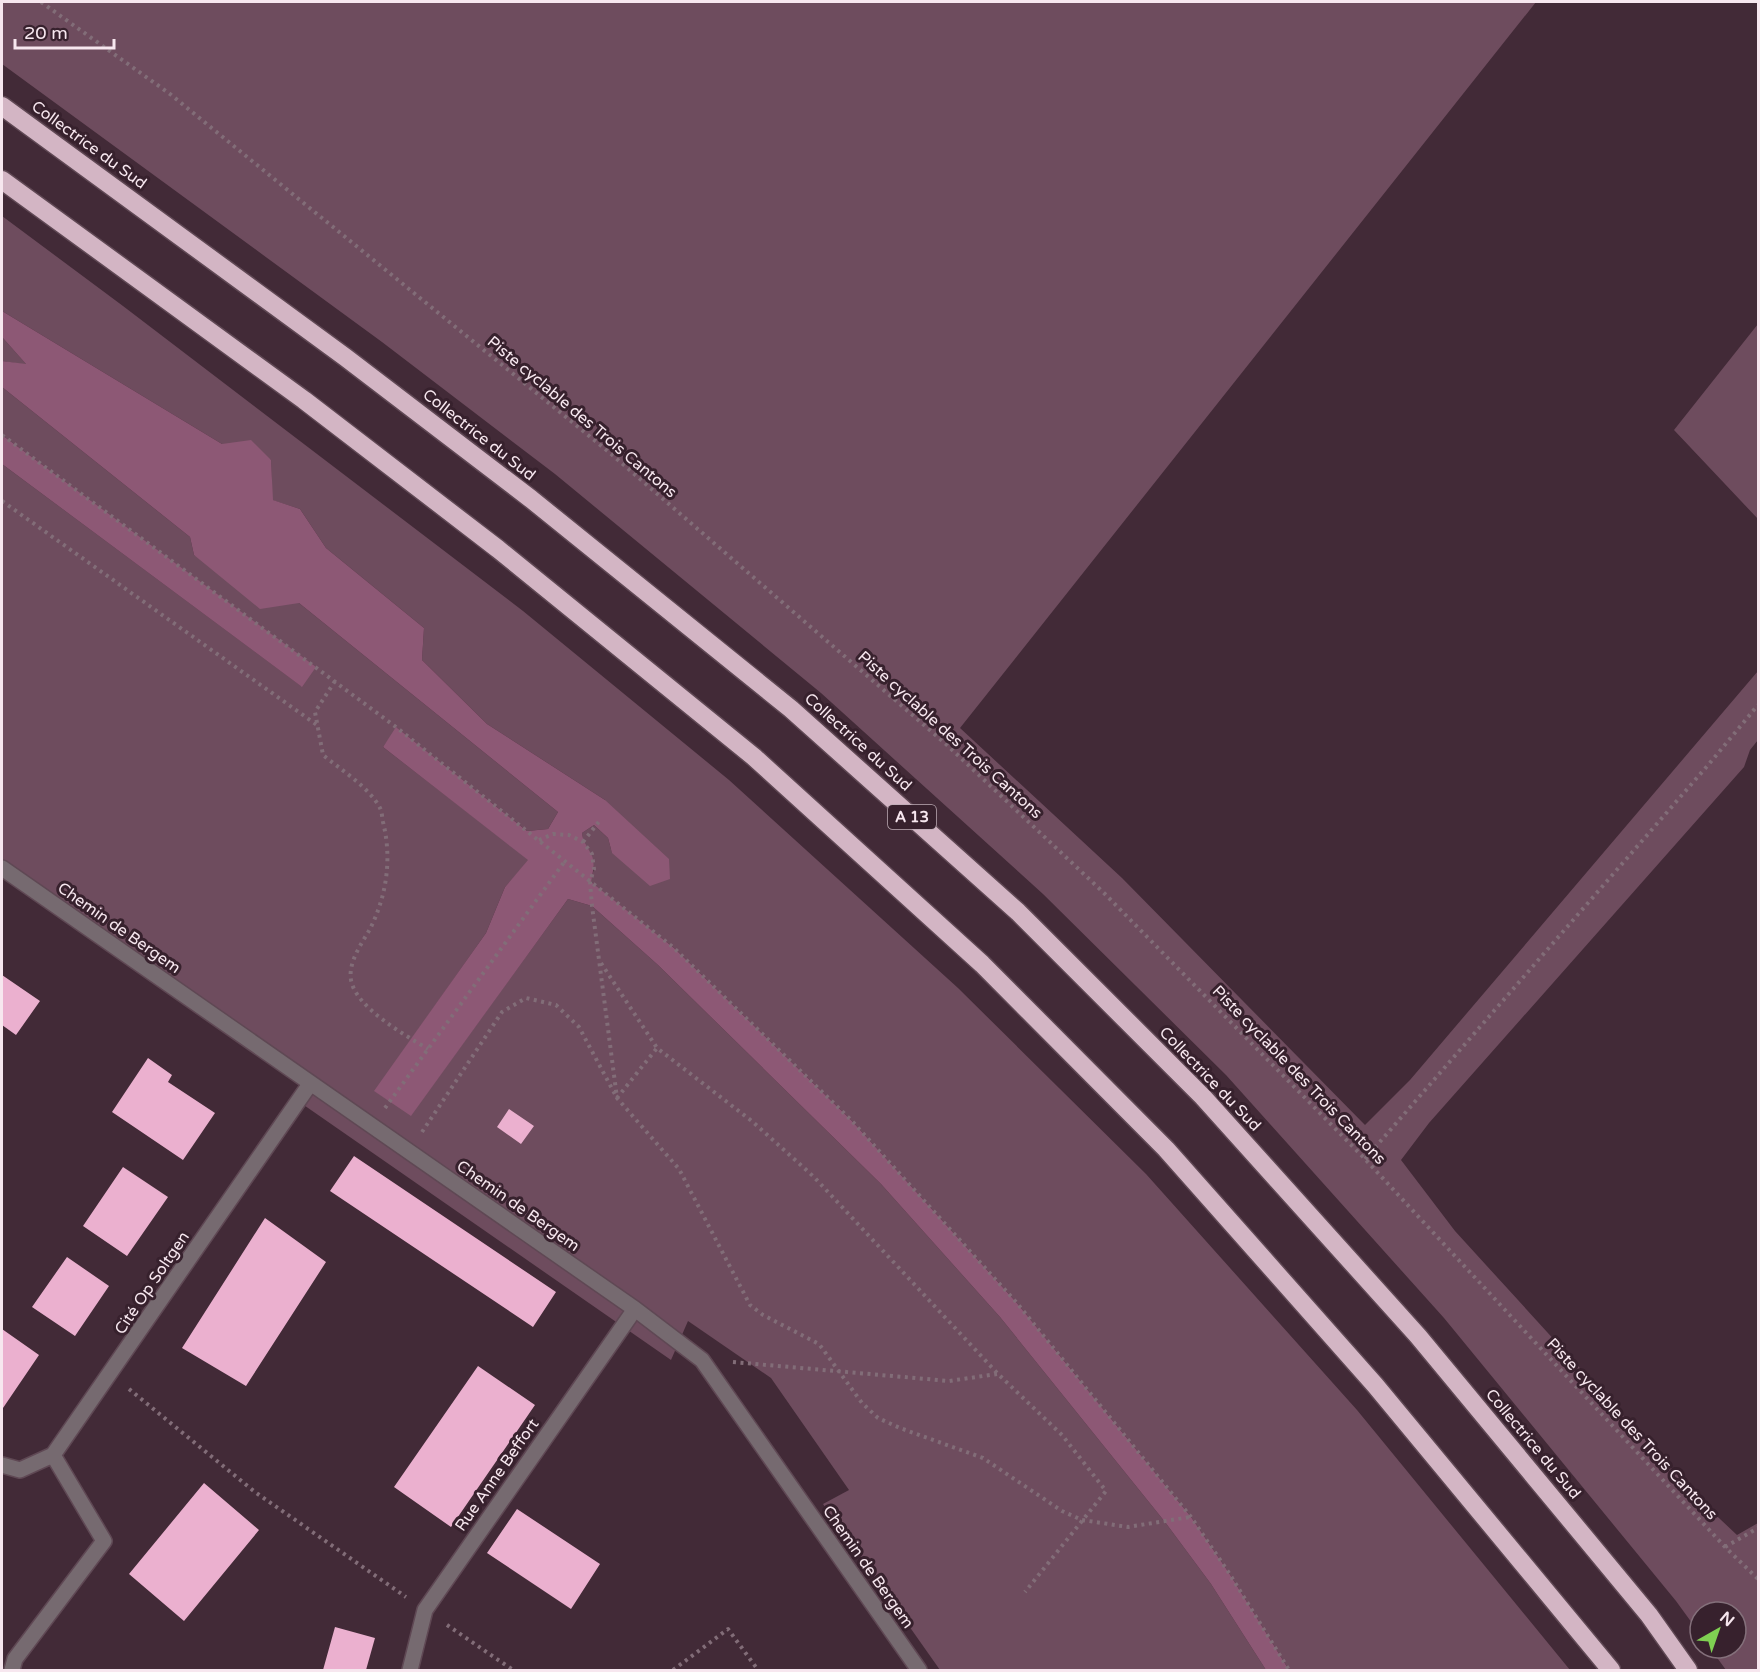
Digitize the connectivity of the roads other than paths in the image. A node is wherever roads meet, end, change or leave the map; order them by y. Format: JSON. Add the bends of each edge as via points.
{"nodes":[{"id":1,"x":2,"y":106,"type":"edge"},
{"id":2,"x":2,"y":180,"type":"edge"},
{"id":3,"x":2,"y":868,"type":"edge"},
{"id":4,"x":310,"y":1084,"type":"junction"},
{"id":5,"x":634,"y":1309,"type":"junction"},
{"id":6,"x":54,"y":1455,"type":"junction"},
{"id":7,"x":2,"y":1465,"type":"edge"},
{"id":8,"x":12,"y":1671,"type":"edge"},
{"id":9,"x":410,"y":1671,"type":"edge"},
{"id":10,"x":919,"y":1671,"type":"edge"},
{"id":11,"x":1611,"y":1671,"type":"edge"},
{"id":12,"x":1688,"y":1671,"type":"edge"}],
"edges":[{"from":1,"to":12,"type":"highway","name":"Collectrice du Sud","number":"A 13","via":[[345,357],[531,499],[791,709],[1018,912],[1203,1097],[1418,1336],[1649,1615]]},
{"from":2,"to":11,"type":"highway","via":[[304,400],[498,549],[754,757],[982,964],[1181,1167],[1375,1384]]},
{"from":3,"to":4,"type":"street","name":"Chemin de Bergem"},
{"from":4,"to":5,"type":"street","name":"Chemin de Bergem"},
{"from":4,"to":6,"type":"street","name":"Cité Op Soltgen"},
{"from":5,"to":9,"type":"street","name":"Rue Anne Beffort","via":[[425,1610]]},
{"from":5,"to":10,"type":"street","name":"Chemin de Bergem","via":[[702,1360]]},
{"from":6,"to":7,"type":"street","via":[[20,1470]]},
{"from":6,"to":8,"type":"street","via":[[104,1541],[15,1659]]}]}
